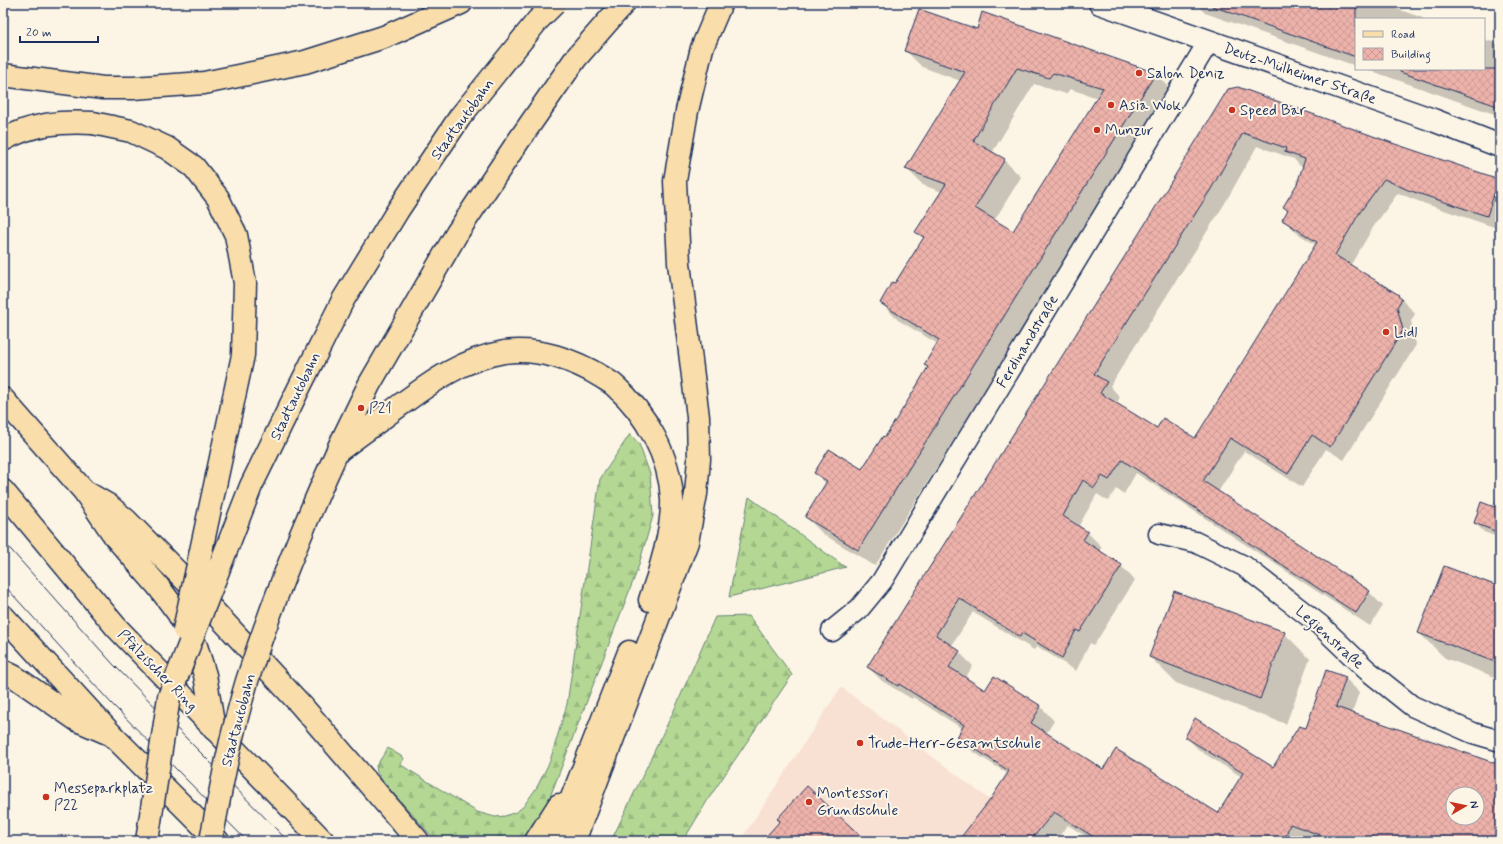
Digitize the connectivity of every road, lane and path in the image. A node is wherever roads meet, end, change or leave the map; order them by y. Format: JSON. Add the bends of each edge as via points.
{"nodes":[{"id":1,"x":461,"y":3,"type":"edge"},
{"id":2,"x":555,"y":3,"type":"edge"},
{"id":3,"x":624,"y":3,"type":"edge"},
{"id":4,"x":721,"y":3,"type":"edge"},
{"id":5,"x":1100,"y":3,"type":"edge"},
{"id":6,"x":1209,"y":41,"type":"junction"},
{"id":7,"x":3,"y":75,"type":"edge"},
{"id":8,"x":3,"y":140,"type":"edge"},
{"id":9,"x":1500,"y":146,"type":"edge"},
{"id":10,"x":3,"y":399,"type":"edge"},
{"id":11,"x":337,"y":452,"type":"junction"},
{"id":12,"x":3,"y":491,"type":"edge"},
{"id":13,"x":84,"y":491,"type":"junction"},
{"id":14,"x":1159,"y":534,"type":"dead end"},
{"id":15,"x":3,"y":616,"type":"edge"},
{"id":16,"x":832,"y":631,"type":"dead end"},
{"id":17,"x":3,"y":671,"type":"edge"},
{"id":18,"x":169,"y":697,"type":"junction"},
{"id":19,"x":214,"y":729,"type":"junction"},
{"id":20,"x":112,"y":735,"type":"junction"},
{"id":21,"x":1500,"y":741,"type":"edge"},
{"id":22,"x":583,"y":770,"type":"junction"},
{"id":23,"x":147,"y":841,"type":"edge"},
{"id":24,"x":211,"y":841,"type":"edge"},
{"id":25,"x":218,"y":841,"type":"edge"},
{"id":26,"x":323,"y":841,"type":"edge"},
{"id":27,"x":418,"y":841,"type":"edge"},
{"id":28,"x":536,"y":841,"type":"edge"},
{"id":29,"x":555,"y":841,"type":"edge"},
{"id":30,"x":574,"y":841,"type":"edge"}],
"edges":[{"from":1,"to":7,"type":"main road","via":[[384,37],[305,62],[204,83],[103,88]]},
{"from":2,"to":18,"type":"main road","name":"Stadtautobahn","bridge":true,"via":[[538,20],[460,117],[398,210],[344,300],[251,486]]},
{"from":3,"to":11,"type":"main road","name":"Stadtautobahn","via":[[576,58],[457,233],[368,385]]},
{"from":4,"to":30,"type":"main road","via":[[702,48],[687,111],[675,181],[679,263],[698,417],[699,459],[696,494],[687,542]]},
{"from":5,"to":6,"type":"street","name":"Deutz-Mülheimer Straße"},
{"from":6,"to":9,"type":"street","name":"Deutz-Mülheimer Straße"},
{"from":6,"to":16,"type":"street","name":"Ferdinandstraße","via":[[882,581],[859,609]]},
{"from":8,"to":18,"type":"main road","bridge":true,"via":[[40,125],[72,122],[92,123],[131,131],[167,148],[194,167],[218,198],[236,235],[245,283],[242,355]]},
{"from":10,"to":13,"type":"main road"},
{"from":11,"to":22,"type":"main road","via":[[452,370],[476,359],[506,352],[532,352],[557,356],[587,368],[614,385],[636,407],[654,435],[668,471],[672,500],[665,548],[656,583]]},
{"from":11,"to":24,"type":"main road","name":"Stadtautobahn","bridge":true,"via":[[274,603],[248,681],[227,757]]},
{"from":12,"to":19,"type":"main road","name":"Pfälzischer Ring","via":[[116,627]]},
{"from":13,"to":19,"type":"main road","via":[[116,538],[157,584],[178,613],[196,646],[205,675]]},
{"from":13,"to":27,"type":"main road","via":[[108,504],[186,581],[301,705]]},
{"from":14,"to":21,"type":"street","name":"Legienstraße","via":[[1195,542],[1244,566],[1320,625],[1367,670],[1412,706],[1473,733]]},
{"from":15,"to":20,"type":"main road"},
{"from":17,"to":20,"type":"main road","via":[[15,676],[77,720]]},
{"from":18,"to":23,"type":"main road","name":"Stadtautobahn","bridge":true},
{"from":19,"to":26,"type":"main road","name":"Pfälzischer Ring"},
{"from":20,"to":25,"type":"main road"},
{"from":22,"to":28,"type":"main road"},
{"from":22,"to":29,"type":"main road"}]}
